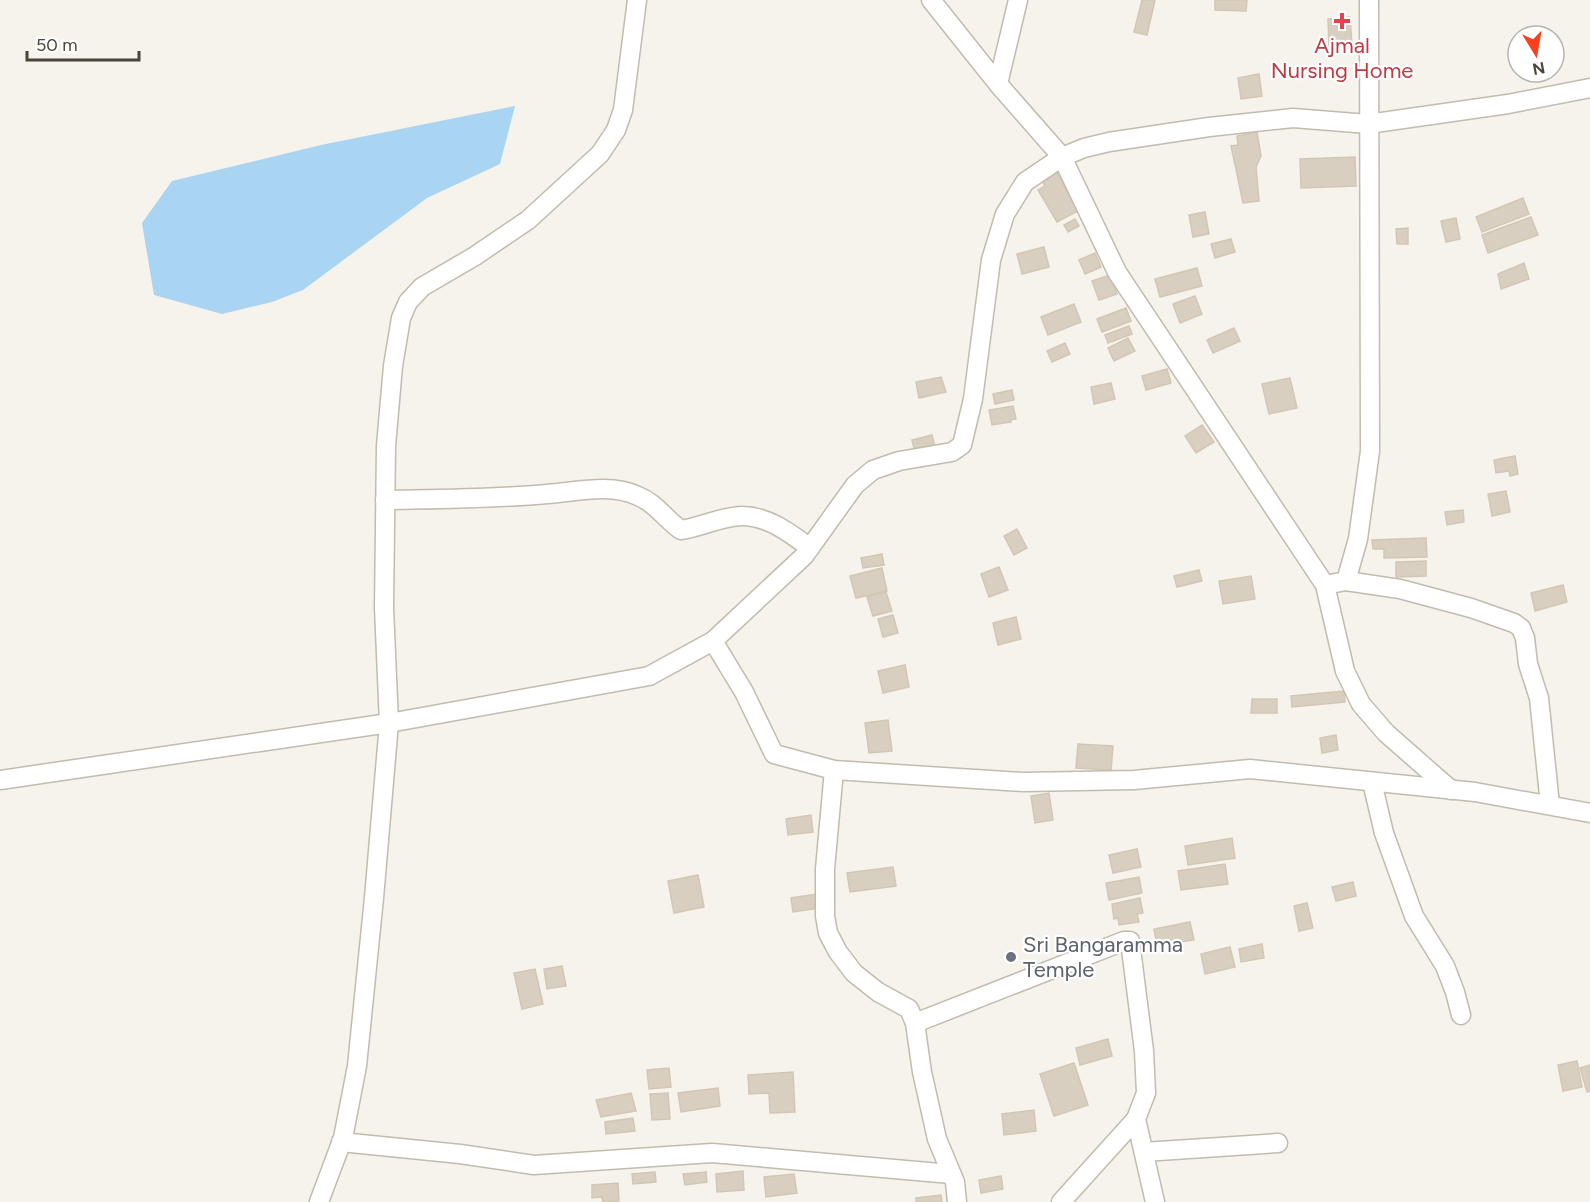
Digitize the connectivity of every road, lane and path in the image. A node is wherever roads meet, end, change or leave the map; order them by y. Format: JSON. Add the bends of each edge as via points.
{"nodes":[{"id":1,"x":638,"y":0,"type":"edge"},
{"id":2,"x":930,"y":0,"type":"edge"},
{"id":3,"x":1018,"y":0,"type":"edge"},
{"id":4,"x":1369,"y":0,"type":"edge"},
{"id":5,"x":998,"y":84,"type":"junction"},
{"id":6,"x":1590,"y":88,"type":"edge"},
{"id":7,"x":1368,"y":124,"type":"junction"},
{"id":8,"x":1062,"y":157,"type":"junction"},
{"id":9,"x":385,"y":500,"type":"junction"},
{"id":10,"x":810,"y":548,"type":"junction"},
{"id":11,"x":1346,"y":581,"type":"junction"},
{"id":12,"x":1325,"y":585,"type":"junction"},
{"id":13,"x":713,"y":641,"type":"junction"},
{"id":14,"x":389,"y":723,"type":"junction"},
{"id":15,"x":834,"y":770,"type":"junction"},
{"id":16,"x":0,"y":780,"type":"edge"},
{"id":17,"x":1372,"y":782,"type":"junction"},
{"id":18,"x":1451,"y":790,"type":"junction"},
{"id":19,"x":1550,"y":806,"type":"junction"},
{"id":20,"x":1590,"y":813,"type":"edge"},
{"id":21,"x":1461,"y":1015,"type":"dead end"},
{"id":22,"x":915,"y":1023,"type":"junction"},
{"id":23,"x":1137,"y":1119,"type":"junction"},
{"id":24,"x":341,"y":1142,"type":"junction"},
{"id":25,"x":1278,"y":1143,"type":"dead end"},
{"id":26,"x":1144,"y":1152,"type":"junction"},
{"id":27,"x":951,"y":1174,"type":"junction"},
{"id":28,"x":319,"y":1202,"type":"edge"},
{"id":29,"x":957,"y":1202,"type":"edge"},
{"id":30,"x":1061,"y":1202,"type":"edge"},
{"id":31,"x":1155,"y":1202,"type":"edge"}],
"edges":[{"from":1,"to":9,"type":"street","via":[[623,110],[616,130],[600,154],[528,220],[422,287],[408,302],[401,318],[393,366]]},
{"from":2,"to":5,"type":"street"},
{"from":3,"to":5,"type":"street"},
{"from":4,"to":7,"type":"street"},
{"from":5,"to":8,"type":"street"},
{"from":6,"to":7,"type":"street"},
{"from":7,"to":8,"type":"street","via":[[1283,119],[1109,142]]},
{"from":7,"to":11,"type":"street","via":[[1370,451],[1358,539]]},
{"from":8,"to":10,"type":"street","via":[[1025,182],[1005,214],[991,260],[973,399],[962,445],[952,452],[873,470],[855,485]]},
{"from":8,"to":12,"type":"street","via":[[1117,272]]},
{"from":9,"to":10,"type":"street","via":[[620,490],[651,503],[681,530],[741,516],[772,524]]},
{"from":9,"to":14,"type":"street"},
{"from":10,"to":13,"type":"street"},
{"from":11,"to":12,"type":"street"},
{"from":11,"to":19,"type":"street","via":[[1421,594],[1521,628],[1539,698]]},
{"from":12,"to":18,"type":"street","via":[[1345,670],[1361,704],[1386,733]]},
{"from":13,"to":14,"type":"street","via":[[649,676]]},
{"from":13,"to":15,"type":"street","via":[[744,692],[774,754]]},
{"from":14,"to":16,"type":"street"},
{"from":14,"to":24,"type":"street","via":[[357,1066]]},
{"from":15,"to":17,"type":"street","via":[[1034,782],[1134,780],[1251,769]]},
{"from":15,"to":22,"type":"street","via":[[825,869],[828,933],[854,973],[909,1009]]},
{"from":17,"to":18,"type":"street"},
{"from":17,"to":21,"type":"street","via":[[1384,834],[1414,916],[1445,966]]},
{"from":18,"to":19,"type":"street"},
{"from":19,"to":20,"type":"street"},
{"from":22,"to":23,"type":"street","via":[[1130,941],[1146,1093]]},
{"from":22,"to":27,"type":"street","via":[[937,1139]]},
{"from":23,"to":26,"type":"street"},
{"from":23,"to":30,"type":"street"},
{"from":24,"to":27,"type":"street","via":[[534,1165],[712,1153]]},
{"from":24,"to":28,"type":"street"},
{"from":25,"to":26,"type":"street"},
{"from":26,"to":31,"type":"street"},
{"from":27,"to":29,"type":"street"}]}
